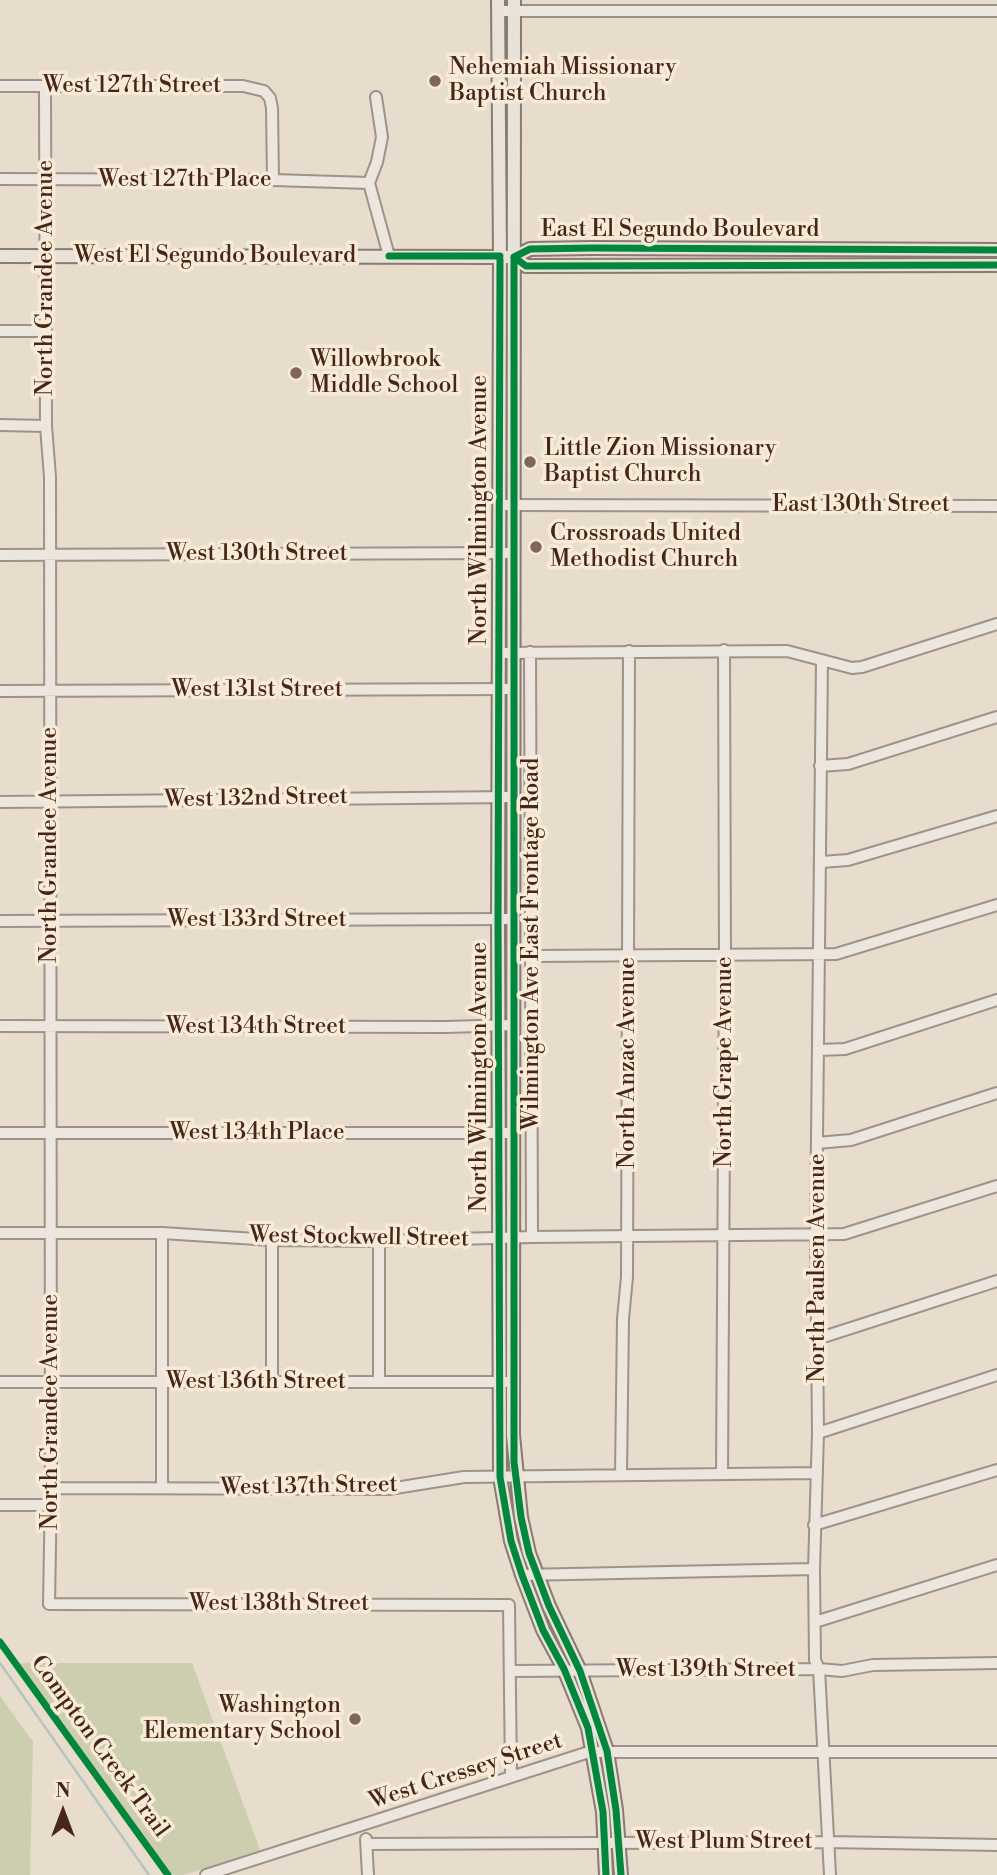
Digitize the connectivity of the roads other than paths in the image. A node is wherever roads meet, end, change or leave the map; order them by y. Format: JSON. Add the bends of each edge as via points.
{"nodes":[{"id":1,"x":514,"y":5,"type":"edge"},
{"id":2,"x":498,"y":6,"type":"edge"},
{"id":3,"x":997,"y":11,"type":"edge"},
{"id":4,"x":0,"y":86,"type":"edge"},
{"id":5,"x":45,"y":87,"type":"junction"},
{"id":6,"x":376,"y":97,"type":"dead end"},
{"id":7,"x":0,"y":179,"type":"edge"},
{"id":8,"x":45,"y":180,"type":"junction"},
{"id":9,"x":273,"y":180,"type":"junction"},
{"id":10,"x":369,"y":183,"type":"junction"},
{"id":11,"x":997,"y":250,"type":"edge"},
{"id":12,"x":0,"y":256,"type":"edge"},
{"id":13,"x":389,"y":256,"type":"junction"},
{"id":14,"x":46,"y":257,"type":"junction"},
{"id":15,"x":514,"y":257,"type":"junction"},
{"id":16,"x":500,"y":258,"type":"junction"},
{"id":17,"x":997,"y":265,"type":"edge"},
{"id":18,"x":0,"y":331,"type":"edge"},
{"id":19,"x":46,"y":331,"type":"junction"},
{"id":20,"x":0,"y":425,"type":"edge"},
{"id":21,"x":46,"y":426,"type":"junction"},
{"id":22,"x":500,"y":505,"type":"junction"},
{"id":23,"x":513,"y":505,"type":"junction"},
{"id":24,"x":997,"y":506,"type":"edge"},
{"id":25,"x":506,"y":553,"type":"junction"},
{"id":26,"x":0,"y":555,"type":"edge"},
{"id":27,"x":50,"y":555,"type":"junction"},
{"id":28,"x":997,"y":624,"type":"edge"},
{"id":29,"x":724,"y":650,"type":"junction"},
{"id":30,"x":629,"y":651,"type":"junction"},
{"id":31,"x":530,"y":652,"type":"junction"},
{"id":32,"x":499,"y":653,"type":"junction"},
{"id":33,"x":513,"y":653,"type":"junction"},
{"id":34,"x":822,"y":660,"type":"junction"},
{"id":35,"x":500,"y":689,"type":"junction"},
{"id":36,"x":513,"y":689,"type":"junction"},
{"id":37,"x":0,"y":691,"type":"edge"},
{"id":38,"x":50,"y":691,"type":"junction"},
{"id":39,"x":997,"y":717,"type":"edge"},
{"id":40,"x":820,"y":766,"type":"junction"},
{"id":41,"x":506,"y":797,"type":"junction"},
{"id":42,"x":50,"y":801,"type":"junction"},
{"id":43,"x":0,"y":802,"type":"edge"},
{"id":44,"x":997,"y":816,"type":"edge"},
{"id":45,"x":821,"y":862,"type":"junction"},
{"id":46,"x":997,"y":905,"type":"edge"},
{"id":47,"x":498,"y":919,"type":"junction"},
{"id":48,"x":513,"y":919,"type":"junction"},
{"id":49,"x":50,"y":920,"type":"junction"},
{"id":50,"x":0,"y":921,"type":"edge"},
{"id":51,"x":820,"y":955,"type":"junction"},
{"id":52,"x":533,"y":956,"type":"junction"},
{"id":53,"x":628,"y":956,"type":"junction"},
{"id":54,"x":725,"y":956,"type":"junction"},
{"id":55,"x":997,"y":1000,"type":"edge"},
{"id":56,"x":506,"y":1025,"type":"junction"},
{"id":57,"x":0,"y":1026,"type":"edge"},
{"id":58,"x":51,"y":1026,"type":"junction"},
{"id":59,"x":819,"y":1050,"type":"junction"},
{"id":60,"x":997,"y":1093,"type":"edge"},
{"id":61,"x":0,"y":1133,"type":"edge"},
{"id":62,"x":51,"y":1133,"type":"junction"},
{"id":63,"x":499,"y":1133,"type":"junction"},
{"id":64,"x":513,"y":1133,"type":"junction"},
{"id":65,"x":817,"y":1143,"type":"junction"},
{"id":66,"x":997,"y":1186,"type":"edge"},
{"id":67,"x":0,"y":1233,"type":"edge"},
{"id":68,"x":51,"y":1233,"type":"junction"},
{"id":69,"x":162,"y":1233,"type":"junction"},
{"id":70,"x":816,"y":1234,"type":"junction"},
{"id":71,"x":724,"y":1235,"type":"junction"},
{"id":72,"x":533,"y":1237,"type":"junction"},
{"id":73,"x":627,"y":1237,"type":"junction"},
{"id":74,"x":499,"y":1238,"type":"junction"},
{"id":75,"x":513,"y":1238,"type":"junction"},
{"id":76,"x":272,"y":1240,"type":"junction"},
{"id":77,"x":379,"y":1241,"type":"junction"},
{"id":78,"x":997,"y":1282,"type":"edge"},
{"id":79,"x":817,"y":1339,"type":"junction"},
{"id":80,"x":997,"y":1376,"type":"edge"},
{"id":81,"x":0,"y":1382,"type":"edge"},
{"id":82,"x":51,"y":1382,"type":"junction"},
{"id":83,"x":162,"y":1382,"type":"junction"},
{"id":84,"x":379,"y":1382,"type":"junction"},
{"id":85,"x":498,"y":1382,"type":"junction"},
{"id":86,"x":513,"y":1382,"type":"junction"},
{"id":87,"x":272,"y":1383,"type":"junction"},
{"id":88,"x":818,"y":1433,"type":"junction"},
{"id":89,"x":997,"y":1470,"type":"edge"},
{"id":90,"x":722,"y":1473,"type":"junction"},
{"id":91,"x":817,"y":1473,"type":"junction"},
{"id":92,"x":621,"y":1474,"type":"junction"},
{"id":93,"x":515,"y":1476,"type":"junction"},
{"id":94,"x":500,"y":1477,"type":"junction"},
{"id":95,"x":51,"y":1488,"type":"junction"},
{"id":96,"x":162,"y":1489,"type":"junction"},
{"id":97,"x":0,"y":1505,"type":"edge"},
{"id":98,"x":51,"y":1505,"type":"junction"},
{"id":99,"x":814,"y":1525,"type":"junction"},
{"id":100,"x":997,"y":1565,"type":"edge"},
{"id":101,"x":814,"y":1569,"type":"junction"},
{"id":102,"x":536,"y":1574,"type":"junction"},
{"id":103,"x":522,"y":1575,"type":"junction"},
{"id":104,"x":49,"y":1604,"type":"joint"},
{"id":105,"x":815,"y":1622,"type":"junction"},
{"id":106,"x":997,"y":1663,"type":"edge"},
{"id":107,"x":564,"y":1669,"type":"junction"},
{"id":108,"x":819,"y":1669,"type":"junction"},
{"id":109,"x":510,"y":1671,"type":"junction"},
{"id":110,"x":580,"y":1671,"type":"junction"},
{"id":111,"x":600,"y":1752,"type":"junction"},
{"id":112,"x":997,"y":1752,"type":"edge"},
{"id":113,"x":824,"y":1754,"type":"junction"},
{"id":114,"x":511,"y":1777,"type":"junction"},
{"id":115,"x":363,"y":1826,"type":"junction"},
{"id":116,"x":619,"y":1842,"type":"junction"},
{"id":117,"x":828,"y":1842,"type":"junction"},
{"id":118,"x":604,"y":1843,"type":"junction"},
{"id":119,"x":367,"y":1844,"type":"junction"},
{"id":120,"x":997,"y":1844,"type":"edge"},
{"id":121,"x":206,"y":1875,"type":"edge"},
{"id":122,"x":368,"y":1875,"type":"edge"},
{"id":123,"x":606,"y":1875,"type":"edge"},
{"id":124,"x":621,"y":1875,"type":"edge"},
{"id":125,"x":830,"y":1875,"type":"edge"}],
"edges":[{"from":1,"to":2,"type":"street"},
{"from":1,"to":3,"type":"street"},
{"from":1,"to":15,"type":"main road","name":"North Wilmington Avenue"},
{"from":2,"to":16,"type":"main road","name":"North Wilmington Avenue"},
{"from":4,"to":5,"type":"street","name":"West 127th Street"},
{"from":5,"to":8,"type":"street","name":"North Grandee Avenue"},
{"from":5,"to":9,"type":"street","name":"West 127th Street","via":[[243,86],[264,91],[272,108]]},
{"from":6,"to":10,"type":"street","via":[[382,137]]},
{"from":7,"to":8,"type":"street","name":"West 127th Place"},
{"from":8,"to":9,"type":"street","name":"West 127th Place"},
{"from":8,"to":14,"type":"street","name":"North Grandee Avenue"},
{"from":9,"to":10,"type":"street","name":"West 127th Place"},
{"from":10,"to":13,"type":"street"},
{"from":11,"to":15,"type":"main road","name":"East El Segundo Boulevard","via":[[592,248],[530,249]]},
{"from":12,"to":14,"type":"main road","name":"West El Segundo Boulevard"},
{"from":13,"to":14,"type":"main road","name":"West El Segundo Boulevard"},
{"from":13,"to":16,"type":"main road","name":"West El Segundo Boulevard"},
{"from":14,"to":19,"type":"street","name":"North Grandee Avenue"},
{"from":15,"to":16,"type":"main road","name":"West El Segundo Boulevard"},
{"from":15,"to":17,"type":"main road","name":"East El Segundo Boulevard","via":[[526,266]]},
{"from":15,"to":23,"type":"main road","name":"North Wilmington Avenue"},
{"from":16,"to":22,"type":"main road","name":"North Wilmington Avenue"},
{"from":18,"to":19,"type":"street"},
{"from":19,"to":21,"type":"street","name":"North Grandee Avenue"},
{"from":20,"to":21,"type":"street"},
{"from":21,"to":27,"type":"street","name":"North Grandee Avenue"},
{"from":22,"to":23,"type":"street"},
{"from":22,"to":25,"type":"main road","name":"North Wilmington Avenue"},
{"from":23,"to":24,"type":"street","name":"East 130th Street"},
{"from":23,"to":25,"type":"main road","name":"North Wilmington Avenue"},
{"from":25,"to":27,"type":"street","name":"West 130th Street"},
{"from":25,"to":32,"type":"main road","name":"North Wilmington Avenue"},
{"from":25,"to":33,"type":"main road","name":"North Wilmington Avenue"},
{"from":26,"to":27,"type":"street","name":"West 130th Street"},
{"from":27,"to":38,"type":"street","name":"North Grandee Avenue"},
{"from":28,"to":34,"type":"street","via":[[862,667]]},
{"from":29,"to":30,"type":"street"},
{"from":29,"to":34,"type":"street","via":[[786,651]]},
{"from":29,"to":54,"type":"street","name":"North Grape Avenue"},
{"from":30,"to":31,"type":"street"},
{"from":30,"to":53,"type":"street","name":"North Anzac Avenue"},
{"from":31,"to":33,"type":"street"},
{"from":31,"to":52,"type":"street","name":"Wilmington Ave East Frontage Road"},
{"from":32,"to":33,"type":"street"},
{"from":32,"to":35,"type":"main road","name":"North Wilmington Avenue"},
{"from":33,"to":36,"type":"main road","name":"North Wilmington Avenue"},
{"from":34,"to":40,"type":"street","name":"North Paulsen Avenue"},
{"from":35,"to":36,"type":"street","name":"West 131st Street"},
{"from":35,"to":38,"type":"street","name":"West 131st Street"},
{"from":35,"to":41,"type":"main road","name":"North Wilmington Avenue"},
{"from":36,"to":41,"type":"main road","name":"North Wilmington Avenue"},
{"from":37,"to":38,"type":"street","name":"West 131st Street"},
{"from":38,"to":42,"type":"street","name":"North Grandee Avenue"},
{"from":39,"to":40,"type":"street","via":[[848,764]]},
{"from":40,"to":45,"type":"street","name":"North Paulsen Avenue"},
{"from":41,"to":42,"type":"street","name":"West 132nd Street"},
{"from":41,"to":47,"type":"main road","name":"North Wilmington Avenue"},
{"from":41,"to":48,"type":"main road","name":"North Wilmington Avenue"},
{"from":42,"to":43,"type":"street","name":"West 132nd Street"},
{"from":42,"to":49,"type":"street","name":"North Grandee Avenue"},
{"from":44,"to":45,"type":"street","via":[[848,860]]},
{"from":45,"to":51,"type":"street","name":"North Paulsen Avenue"},
{"from":46,"to":51,"type":"street","via":[[848,951]]},
{"from":47,"to":48,"type":"street","name":"West 133rd Street"},
{"from":47,"to":49,"type":"street","name":"West 133rd Street"},
{"from":47,"to":56,"type":"main road","name":"North Wilmington Avenue"},
{"from":48,"to":56,"type":"main road","name":"North Wilmington Avenue"},
{"from":49,"to":50,"type":"street","name":"West 133rd Street"},
{"from":49,"to":58,"type":"street","name":"North Grandee Avenue"},
{"from":51,"to":54,"type":"street"},
{"from":51,"to":59,"type":"street","name":"North Paulsen Avenue"},
{"from":52,"to":53,"type":"street"},
{"from":52,"to":72,"type":"street","name":"Wilmington Ave East Frontage Road"},
{"from":53,"to":54,"type":"street"},
{"from":53,"to":73,"type":"street","name":"North Anzac Avenue"},
{"from":54,"to":71,"type":"street","name":"North Grape Avenue"},
{"from":55,"to":59,"type":"street","via":[[845,1049]]},
{"from":56,"to":58,"type":"street","name":"West 134th Street"},
{"from":56,"to":63,"type":"main road","name":"North Wilmington Avenue"},
{"from":56,"to":64,"type":"main road","name":"North Wilmington Avenue"},
{"from":57,"to":58,"type":"street","name":"West 134th Street"},
{"from":58,"to":62,"type":"street","name":"North Grandee Avenue"},
{"from":59,"to":65,"type":"street","name":"North Paulsen Avenue"},
{"from":60,"to":65,"type":"street","via":[[851,1140]]},
{"from":61,"to":62,"type":"street","name":"West 134th Place"},
{"from":62,"to":63,"type":"street","name":"West 134th Place"},
{"from":62,"to":68,"type":"street","name":"North Grandee Avenue"},
{"from":63,"to":64,"type":"street","name":"West 134th Place"},
{"from":63,"to":74,"type":"main road","name":"North Wilmington Avenue"},
{"from":64,"to":75,"type":"main road","name":"North Wilmington Avenue"},
{"from":65,"to":70,"type":"street","name":"North Paulsen Avenue"},
{"from":66,"to":70,"type":"street","name":"West Stockwell Street","via":[[844,1234]]},
{"from":67,"to":68,"type":"street","name":"West Stockwell Street"},
{"from":68,"to":69,"type":"street","name":"West Stockwell Street"},
{"from":68,"to":82,"type":"street","name":"North Grandee Avenue"},
{"from":69,"to":76,"type":"street","name":"West Stockwell Street"},
{"from":69,"to":83,"type":"street"},
{"from":70,"to":71,"type":"street","name":"West Stockwell Street"},
{"from":70,"to":79,"type":"street","name":"North Paulsen Avenue"},
{"from":71,"to":73,"type":"street","name":"West Stockwell Street"},
{"from":71,"to":90,"type":"street","name":"North Grape Avenue"},
{"from":72,"to":73,"type":"street","name":"West Stockwell Street"},
{"from":72,"to":75,"type":"street","name":"West Stockwell Street"},
{"from":73,"to":92,"type":"street","name":"North Anzac Avenue"},
{"from":74,"to":75,"type":"street","name":"West Stockwell Street"},
{"from":74,"to":77,"type":"street","name":"West Stockwell Street"},
{"from":74,"to":85,"type":"main road","name":"North Wilmington Avenue"},
{"from":75,"to":86,"type":"main road","name":"North Wilmington Avenue"},
{"from":76,"to":77,"type":"street","name":"West Stockwell Street"},
{"from":76,"to":87,"type":"street"},
{"from":77,"to":84,"type":"street"},
{"from":78,"to":79,"type":"street"},
{"from":79,"to":88,"type":"street","name":"North Paulsen Avenue"},
{"from":80,"to":88,"type":"street"},
{"from":81,"to":82,"type":"street","name":"West 136th Street"},
{"from":82,"to":83,"type":"street","name":"West 136th Street"},
{"from":82,"to":95,"type":"street","name":"North Grandee Avenue"},
{"from":83,"to":87,"type":"street","name":"West 136th Street"},
{"from":83,"to":96,"type":"street"},
{"from":84,"to":85,"type":"street","name":"West 136th Street"},
{"from":84,"to":87,"type":"street","name":"West 136th Street"},
{"from":85,"to":86,"type":"street","name":"West 136th Street"},
{"from":85,"to":94,"type":"main road","name":"North Wilmington Avenue"},
{"from":86,"to":93,"type":"main road","name":"North Wilmington Avenue"},
{"from":88,"to":91,"type":"street","name":"North Paulsen Avenue"},
{"from":89,"to":99,"type":"street"},
{"from":90,"to":91,"type":"street","name":"West 137th Street"},
{"from":90,"to":92,"type":"street","name":"West 137th Street"},
{"from":91,"to":99,"type":"street","name":"North Paulsen Avenue"},
{"from":92,"to":93,"type":"street","name":"West 137th Street"},
{"from":93,"to":94,"type":"street","name":"West 137th Street"},
{"from":93,"to":102,"type":"main road","name":"North Wilmington Avenue"},
{"from":94,"to":96,"type":"street","name":"West 137th Street","via":[[464,1477],[389,1489]]},
{"from":94,"to":103,"type":"main road","name":"North Wilmington Avenue"},
{"from":95,"to":96,"type":"street","name":"West 137th Street"},
{"from":95,"to":98,"type":"street","name":"North Grandee Avenue"},
{"from":97,"to":98,"type":"street"},
{"from":98,"to":104,"type":"street","name":"North Grandee Avenue"},
{"from":99,"to":101,"type":"street","name":"North Paulsen Avenue"},
{"from":100,"to":105,"type":"street"},
{"from":101,"to":102,"type":"street"},
{"from":101,"to":105,"type":"street","name":"North Paulsen Avenue"},
{"from":102,"to":103,"type":"street"},
{"from":102,"to":110,"type":"main road","name":"North Wilmington Avenue"},
{"from":103,"to":107,"type":"main road","name":"North Wilmington Avenue"},
{"from":104,"to":109,"type":"street","name":"West 138th Street","via":[[509,1605]]},
{"from":105,"to":108,"type":"street","name":"North Paulsen Avenue"},
{"from":106,"to":108,"type":"street","name":"West 139th Street"},
{"from":107,"to":109,"type":"street","name":"West 139th Street"},
{"from":107,"to":110,"type":"street","name":"West 139th Street"},
{"from":107,"to":111,"type":"main road","name":"North Wilmington Avenue"},
{"from":108,"to":110,"type":"street","name":"West 139th Street"},
{"from":108,"to":113,"type":"street","name":"North Paulsen Avenue"},
{"from":109,"to":114,"type":"street"},
{"from":110,"to":111,"type":"main road","name":"North Wilmington Avenue"},
{"from":111,"to":113,"type":"street","name":"West Cressey Street"},
{"from":111,"to":114,"type":"street","name":"West Cressey Street"},
{"from":111,"to":116,"type":"main road","name":"North Wilmington Avenue","via":[[612,1779]]},
{"from":111,"to":118,"type":"main road","name":"North Wilmington Avenue"},
{"from":112,"to":113,"type":"street","name":"West Cressey Street"},
{"from":113,"to":117,"type":"street","name":"North Paulsen Avenue"},
{"from":114,"to":115,"type":"street","name":"West Cressey Street"},
{"from":115,"to":119,"type":"street"},
{"from":115,"to":121,"type":"street","name":"West Cressey Street"},
{"from":116,"to":117,"type":"street","name":"West Plum Street"},
{"from":116,"to":118,"type":"street","name":"West Plum Street"},
{"from":116,"to":124,"type":"main road","name":"North Wilmington Avenue"},
{"from":117,"to":120,"type":"street","name":"West Plum Street"},
{"from":117,"to":125,"type":"street","name":"North Paulsen Avenue"},
{"from":118,"to":119,"type":"street","name":"West Plum Street"},
{"from":118,"to":123,"type":"main road","name":"North Wilmington Avenue"},
{"from":119,"to":122,"type":"street"}]}
